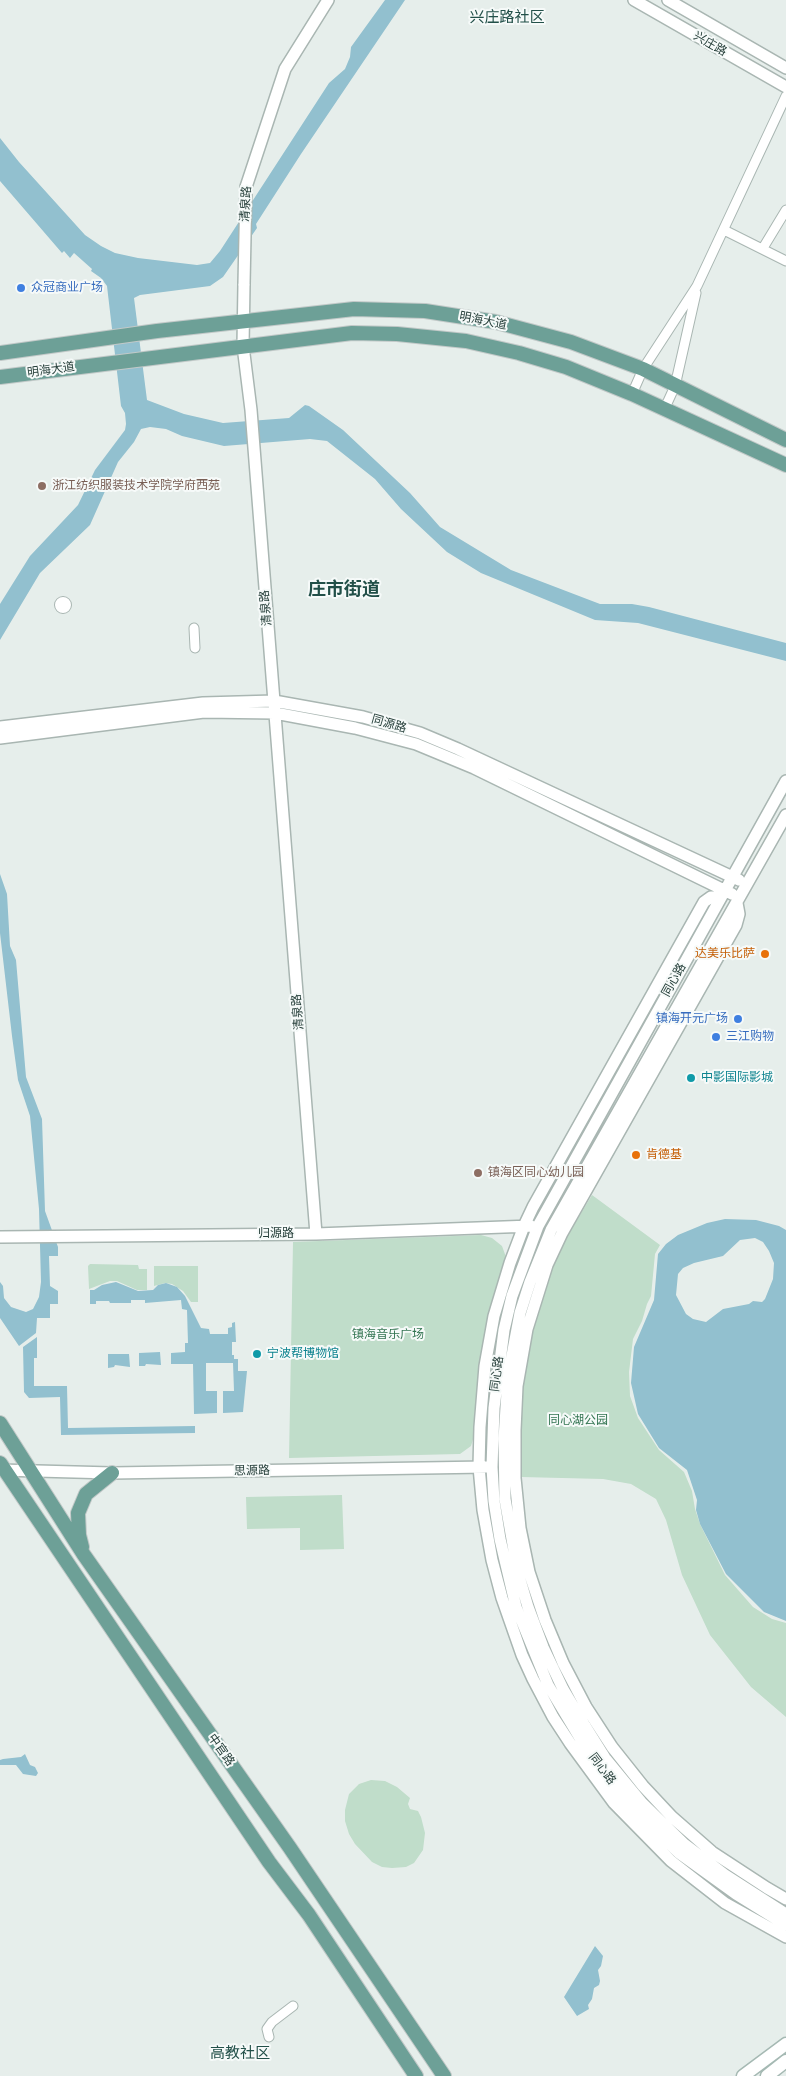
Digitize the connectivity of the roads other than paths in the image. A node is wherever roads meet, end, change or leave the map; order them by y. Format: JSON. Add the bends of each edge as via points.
{"nodes":[{"id":1,"x":328,"y":0,"type":"edge"},
{"id":2,"x":634,"y":0,"type":"edge"},
{"id":3,"x":668,"y":0,"type":"edge"},
{"id":4,"x":786,"y":68,"type":"edge"},
{"id":5,"x":786,"y":87,"type":"edge"},
{"id":6,"x":786,"y":96,"type":"edge"},
{"id":7,"x":786,"y":210,"type":"edge"},
{"id":8,"x":724,"y":230,"type":"junction"},
{"id":9,"x":763,"y":248,"type":"junction"},
{"id":10,"x":786,"y":261,"type":"edge"},
{"id":11,"x":697,"y":286,"type":"junction"},
{"id":12,"x":242,"y":321,"type":"junction"},
{"id":13,"x":243,"y":346,"type":"junction"},
{"id":14,"x":0,"y":353,"type":"edge"},
{"id":15,"x":643,"y":369,"type":"junction"},
{"id":16,"x":0,"y":377,"type":"edge"},
{"id":17,"x":675,"y":386,"type":"junction"},
{"id":18,"x":632,"y":394,"type":"junction"},
{"id":19,"x":664,"y":410,"type":"junction"},
{"id":20,"x":786,"y":440,"type":"edge"},
{"id":21,"x":786,"y":465,"type":"edge"},
{"id":22,"x":194,"y":628,"type":"dead end"},
{"id":23,"x":195,"y":648,"type":"dead end"},
{"id":24,"x":274,"y":707,"type":"junction"},
{"id":25,"x":0,"y":727,"type":"edge"},
{"id":26,"x":0,"y":738,"type":"edge"},
{"id":27,"x":786,"y":781,"type":"edge"},
{"id":28,"x":786,"y":815,"type":"edge"},
{"id":29,"x":732,"y":876,"type":"junction"},
{"id":30,"x":748,"y":884,"type":"junction"},
{"id":31,"x":723,"y":894,"type":"junction"},
{"id":32,"x":738,"y":900,"type":"junction"},
{"id":33,"x":524,"y":1226,"type":"junction"},
{"id":34,"x":538,"y":1226,"type":"junction"},
{"id":35,"x":551,"y":1230,"type":"junction"},
{"id":36,"x":316,"y":1234,"type":"junction"},
{"id":37,"x":0,"y":1236,"type":"edge"},
{"id":38,"x":0,"y":1423,"type":"edge"},
{"id":39,"x":479,"y":1467,"type":"junction"},
{"id":40,"x":498,"y":1467,"type":"junction"},
{"id":41,"x":2,"y":1468,"type":"edge"},
{"id":42,"x":32,"y":1472,"type":"junction"},
{"id":43,"x":112,"y":1473,"type":"junction"},
{"id":44,"x":84,"y":1555,"type":"junction"},
{"id":45,"x":786,"y":1899,"type":"edge"},
{"id":46,"x":786,"y":1914,"type":"edge"},
{"id":47,"x":786,"y":1926,"type":"edge"},
{"id":48,"x":786,"y":1938,"type":"edge"},
{"id":49,"x":293,"y":2006,"type":"dead end"},
{"id":50,"x":269,"y":2037,"type":"dead end"},
{"id":51,"x":786,"y":2044,"type":"edge"},
{"id":52,"x":786,"y":2061,"type":"edge"},
{"id":53,"x":416,"y":2076,"type":"edge"},
{"id":54,"x":444,"y":2076,"type":"edge"},
{"id":55,"x":743,"y":2076,"type":"edge"},
{"id":56,"x":767,"y":2076,"type":"edge"}],
"edges":[{"from":1,"to":12,"type":"street","name":"清泉路","bridge":true,"via":[[285,69],[246,187]]},
{"from":2,"to":5,"type":"street","name":"兴庄路"},
{"from":3,"to":4,"type":"street","name":"兴庄路"},
{"from":6,"to":8,"type":"street"},
{"from":7,"to":9,"type":"street"},
{"from":8,"to":9,"type":"street"},
{"from":8,"to":11,"type":"street"},
{"from":9,"to":10,"type":"street"},
{"from":11,"to":15,"type":"street"},
{"from":11,"to":17,"type":"street"},
{"from":12,"to":13,"type":"street","name":"清泉路"},
{"from":12,"to":14,"type":"main road","name":"明海大道"},
{"from":12,"to":15,"type":"main road","name":"明海大道","via":[[354,309],[425,311],[496,322],[571,342]]},
{"from":13,"to":16,"type":"main road","name":"明海大道"},
{"from":13,"to":18,"type":"main road","name":"明海大道","via":[[352,333],[466,341],[566,367]]},
{"from":13,"to":24,"type":"street","name":"清泉路"},
{"from":15,"to":17,"type":"main road","name":"明海大道"},
{"from":15,"to":18,"type":"street"},
{"from":17,"to":19,"type":"street"},
{"from":17,"to":20,"type":"main road","name":"明海大道"},
{"from":18,"to":19,"type":"main road","name":"明海大道"},
{"from":19,"to":21,"type":"main road","name":"明海大道"},
{"from":22,"to":23,"type":"street"},
{"from":24,"to":25,"type":"street","name":"同源路","via":[[203,703]]},
{"from":24,"to":26,"type":"street","name":"同源路","via":[[204,712]]},
{"from":24,"to":29,"type":"street","name":"同源路","via":[[363,717],[420,733]]},
{"from":24,"to":31,"type":"street","name":"同源路","via":[[416,744],[474,768]]},
{"from":24,"to":36,"type":"street","name":"清泉路"},
{"from":27,"to":29,"type":"street","name":"同心路"},
{"from":28,"to":30,"type":"street","name":"同心路"},
{"from":29,"to":30,"type":"street","name":"同源路"},
{"from":29,"to":31,"type":"street","name":"同心路"},
{"from":30,"to":32,"type":"street","name":"同心路"},
{"from":31,"to":32,"type":"street","name":"同源路"},
{"from":31,"to":33,"type":"street","via":[[704,902]]},
{"from":31,"to":34,"type":"street","name":"同心路"},
{"from":32,"to":35,"type":"street","name":"同心路"},
{"from":32,"to":45,"type":"street","via":[[740,914],[736,925],[547,1265],[528,1328],[518,1386],[515,1478],[529,1572],[563,1664],[596,1723],[637,1778],[672,1817],[712,1852]]},
{"from":33,"to":34,"type":"street","name":"归源路"},
{"from":33,"to":36,"type":"street","name":"归源路"},
{"from":33,"to":39,"type":"street","via":[[494,1316],[485,1366]]},
{"from":34,"to":35,"type":"street","name":"归源路"},
{"from":34,"to":40,"type":"street","name":"同心路","via":[[512,1296],[504,1330],[494,1408]]},
{"from":35,"to":40,"type":"street","name":"同心路","via":[[530,1282],[512,1350]]},
{"from":36,"to":37,"type":"street","name":"归源路"},
{"from":38,"to":42,"type":"main road","name":"中官路"},
{"from":39,"to":40,"type":"street","name":"思源路"},
{"from":39,"to":43,"type":"street","name":"思源路"},
{"from":39,"to":48,"type":"street","via":[[483,1510],[502,1598],[533,1679],[570,1744],[614,1803],[671,1861],[725,1903]]},
{"from":40,"to":46,"type":"street","name":"同心路","via":[[528,1608],[563,1689],[605,1758],[642,1803],[684,1844]]},
{"from":40,"to":47,"type":"street","name":"同心路","via":[[494,1501],[516,1607],[548,1685],[592,1758],[631,1807],[678,1853]]},
{"from":41,"to":42,"type":"street","name":"思源路"},
{"from":41,"to":53,"type":"main road","name":"中官路"},
{"from":42,"to":43,"type":"street","name":"思源路"},
{"from":42,"to":44,"type":"main road","name":"中官路"},
{"from":43,"to":44,"type":"main road","via":[[86,1494],[78,1513]]},
{"from":44,"to":54,"type":"main road","name":"中官路","via":[[290,1848]]},
{"from":49,"to":50,"type":"street","via":[[267,2028]]},
{"from":51,"to":55,"type":"main road"},
{"from":52,"to":56,"type":"main road"}]}
